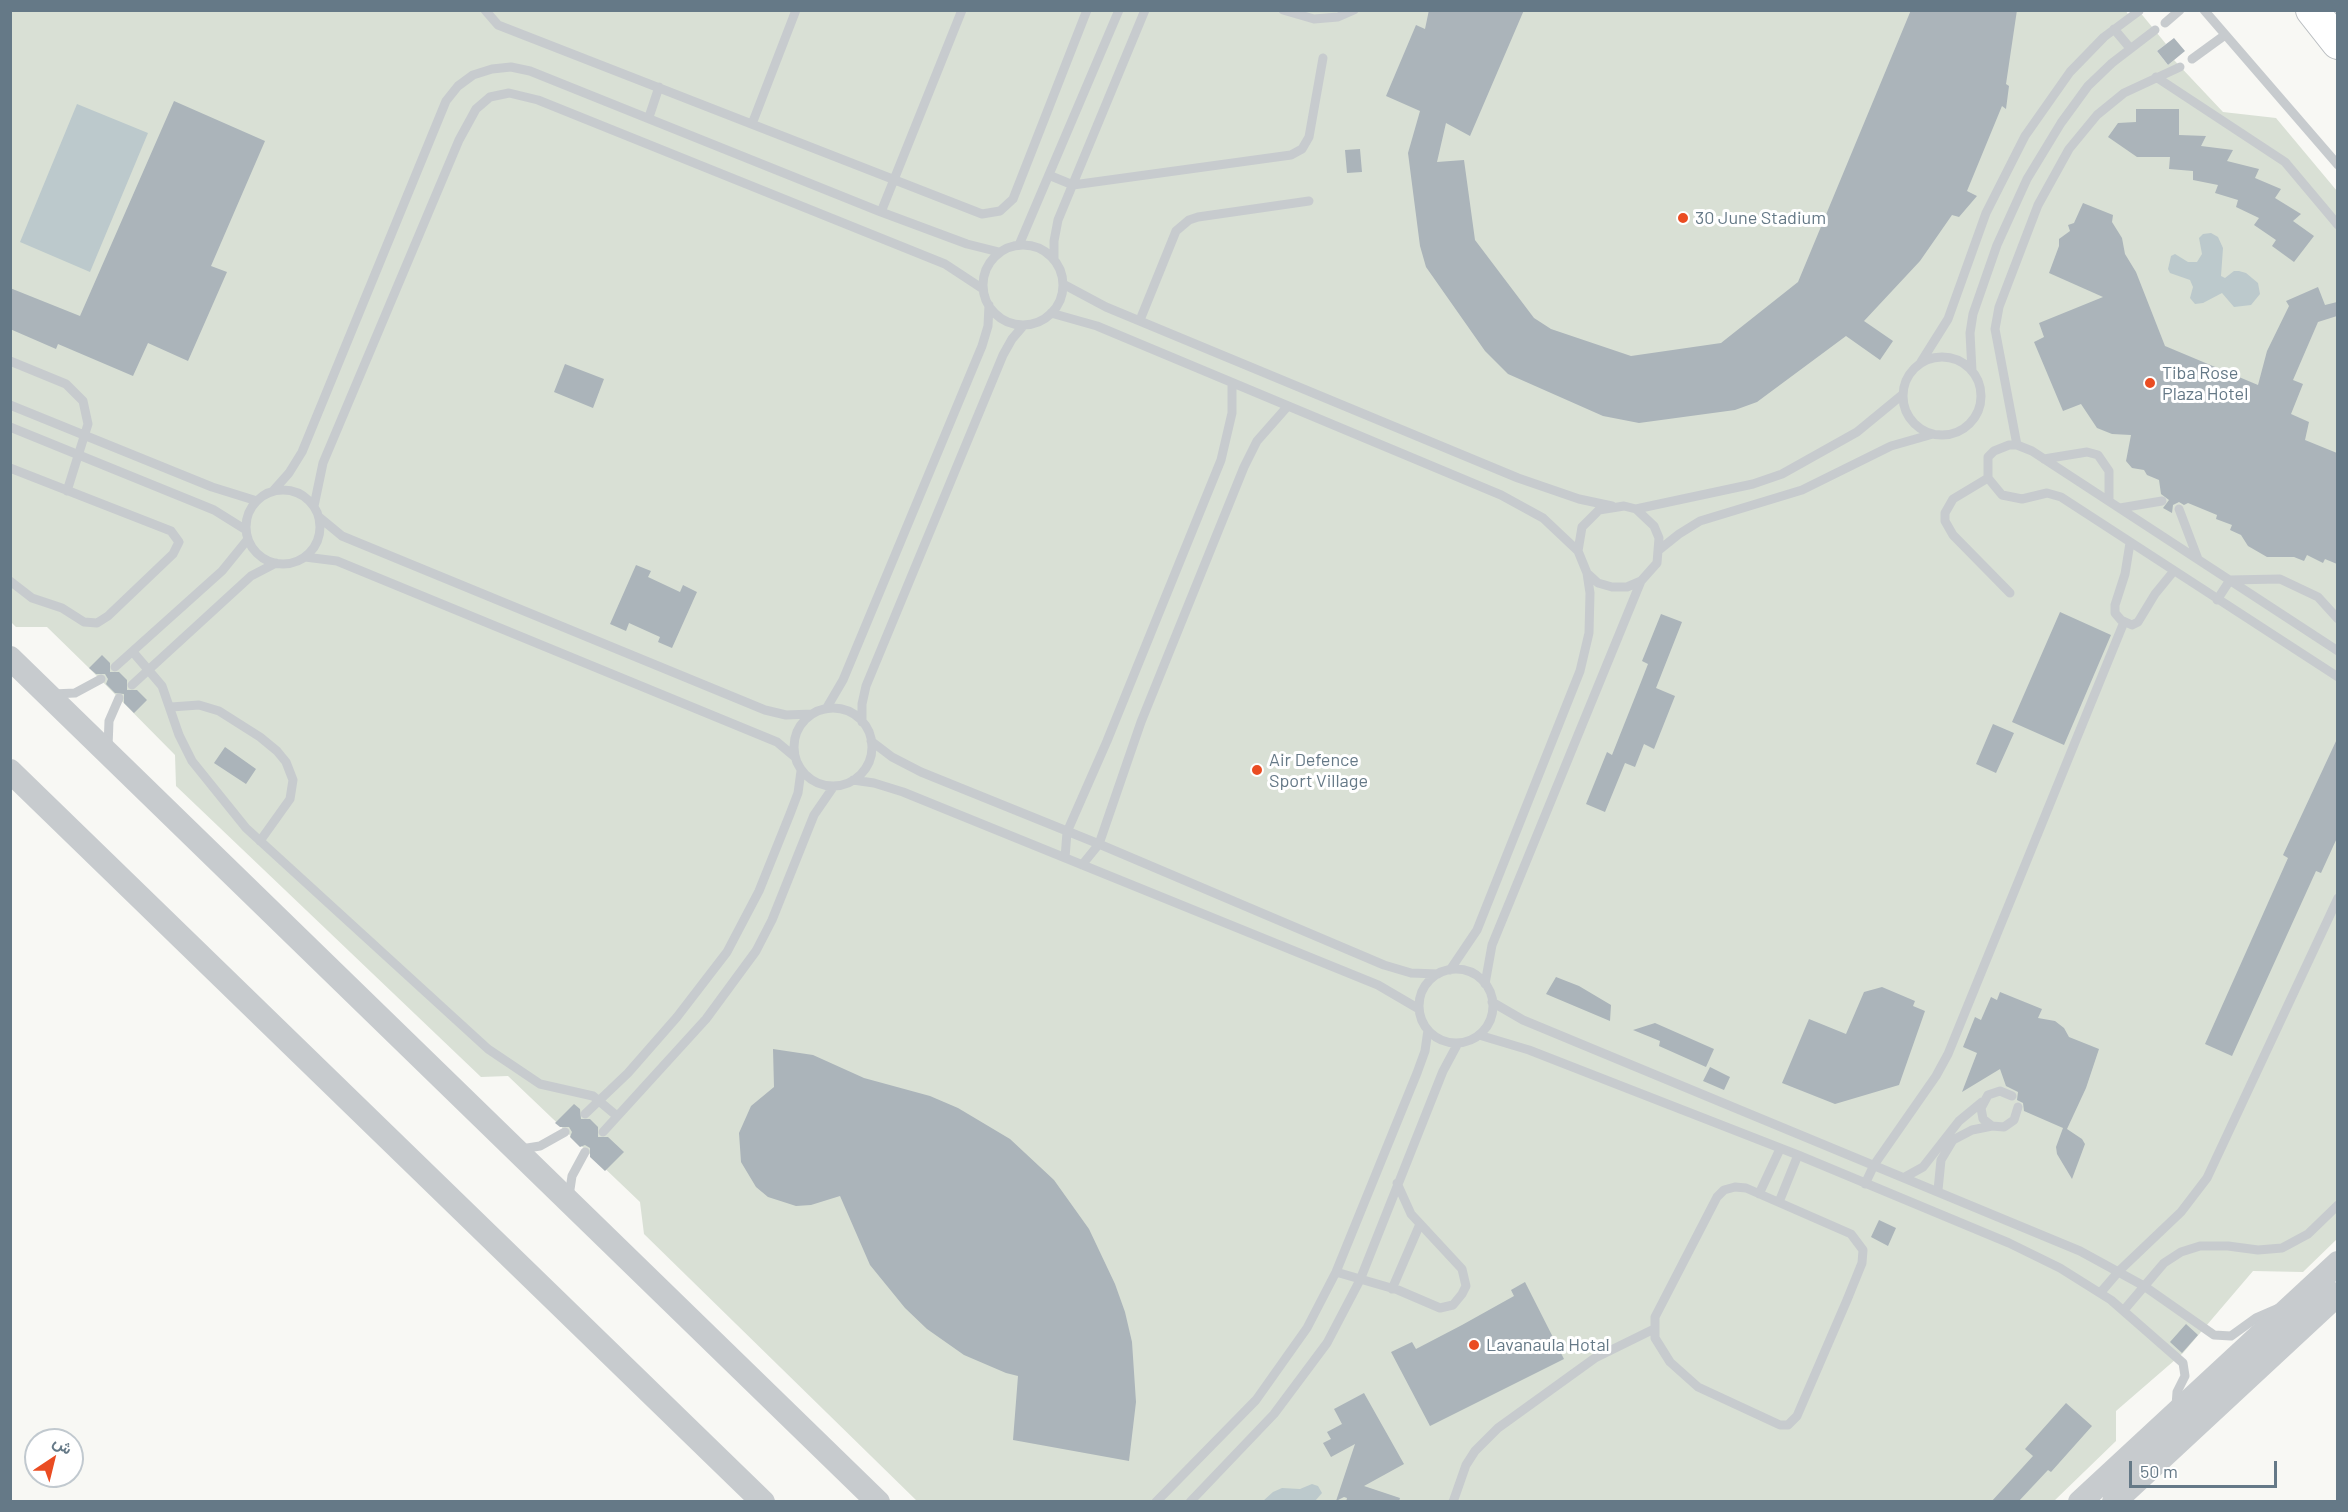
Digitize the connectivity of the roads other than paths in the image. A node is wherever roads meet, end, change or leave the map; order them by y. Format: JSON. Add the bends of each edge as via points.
{"nodes":[{"id":1,"x":485,"y":10,"type":"edge"},
{"id":2,"x":796,"y":10,"type":"edge"},
{"id":3,"x":962,"y":10,"type":"edge"},
{"id":4,"x":1087,"y":10,"type":"edge"},
{"id":5,"x":1119,"y":10,"type":"edge"},
{"id":6,"x":1145,"y":10,"type":"edge"},
{"id":7,"x":1283,"y":10,"type":"edge"},
{"id":8,"x":1354,"y":10,"type":"edge"},
{"id":9,"x":2180,"y":10,"type":"edge"},
{"id":10,"x":2204,"y":10,"type":"edge"},
{"id":11,"x":2312,"y":10,"type":"edge"},
{"id":12,"x":2139,"y":11,"type":"edge"},
{"id":13,"x":2165,"y":23,"type":"dead end"},
{"id":14,"x":2114,"y":29,"type":"junction"},
{"id":15,"x":2155,"y":30,"type":"dead end"},
{"id":16,"x":2225,"y":35,"type":"junction"},
{"id":17,"x":2337,"y":43,"type":"edge"},
{"id":18,"x":2130,"y":48,"type":"junction"},
{"id":19,"x":1323,"y":58,"type":"dead end"},
{"id":20,"x":2192,"y":59,"type":"dead end"},
{"id":21,"x":2180,"y":67,"type":"dead end"},
{"id":22,"x":2156,"y":76,"type":"junction"},
{"id":23,"x":659,"y":87,"type":"junction"},
{"id":24,"x":649,"y":117,"type":"junction"},
{"id":25,"x":752,"y":124,"type":"junction"},
{"id":26,"x":2337,"y":165,"type":"edge"},
{"id":27,"x":1051,"y":176,"type":"junction"},
{"id":28,"x":894,"y":180,"type":"junction"},
{"id":29,"x":1073,"y":185,"type":"junction"},
{"id":30,"x":1309,"y":201,"type":"dead end"},
{"id":31,"x":881,"y":212,"type":"junction"},
{"id":32,"x":2337,"y":225,"type":"edge"},
{"id":33,"x":1020,"y":245,"type":"junction"},
{"id":34,"x":999,"y":252,"type":"junction"},
{"id":35,"x":1054,"y":260,"type":"junction"},
{"id":36,"x":1064,"y":284,"type":"junction"},
{"id":37,"x":983,"y":289,"type":"junction"},
{"id":38,"x":989,"y":305,"type":"junction"},
{"id":39,"x":1052,"y":313,"type":"junction"},
{"id":40,"x":1140,"y":320,"type":"junction"},
{"id":41,"x":1024,"y":325,"type":"junction"},
{"id":42,"x":10,"y":362,"type":"edge"},
{"id":43,"x":1922,"y":362,"type":"junction"},
{"id":44,"x":1972,"y":371,"type":"junction"},
{"id":45,"x":1232,"y":384,"type":"junction"},
{"id":46,"x":1902,"y":395,"type":"junction"},
{"id":47,"x":10,"y":405,"type":"edge"},
{"id":48,"x":1287,"y":407,"type":"junction"},
{"id":49,"x":10,"y":427,"type":"edge"},
{"id":50,"x":1933,"y":434,"type":"junction"},
{"id":51,"x":86,"y":435,"type":"junction"},
{"id":52,"x":2017,"y":445,"type":"junction"},
{"id":53,"x":80,"y":456,"type":"junction"},
{"id":54,"x":2044,"y":459,"type":"junction"},
{"id":55,"x":10,"y":468,"type":"edge"},
{"id":56,"x":1988,"y":478,"type":"junction"},
{"id":57,"x":67,"y":491,"type":"junction"},
{"id":58,"x":273,"y":491,"type":"junction"},
{"id":59,"x":257,"y":501,"type":"junction"},
{"id":60,"x":2109,"y":501,"type":"junction"},
{"id":61,"x":2162,"y":501,"type":"dead end"},
{"id":62,"x":314,"y":506,"type":"junction"},
{"id":63,"x":1611,"y":506,"type":"junction"},
{"id":64,"x":2120,"y":508,"type":"junction"},
{"id":65,"x":2180,"y":509,"type":"dead end"},
{"id":66,"x":1636,"y":510,"type":"junction"},
{"id":67,"x":319,"y":517,"type":"junction"},
{"id":68,"x":247,"y":534,"type":"junction"},
{"id":69,"x":2130,"y":543,"type":"junction"},
{"id":70,"x":1659,"y":550,"type":"junction"},
{"id":71,"x":1578,"y":551,"type":"junction"},
{"id":72,"x":305,"y":557,"type":"junction"},
{"id":73,"x":2198,"y":559,"type":"junction"},
{"id":74,"x":276,"y":563,"type":"junction"},
{"id":75,"x":2173,"y":572,"type":"junction"},
{"id":76,"x":1587,"y":573,"type":"junction"},
{"id":77,"x":2230,"y":580,"type":"junction"},
{"id":78,"x":10,"y":581,"type":"edge"},
{"id":79,"x":1641,"y":581,"type":"junction"},
{"id":80,"x":2010,"y":593,"type":"dead end"},
{"id":81,"x":2217,"y":600,"type":"junction"},
{"id":82,"x":2337,"y":619,"type":"edge"},
{"id":83,"x":2124,"y":622,"type":"junction"},
{"id":84,"x":2337,"y":651,"type":"edge"},
{"id":85,"x":133,"y":652,"type":"junction"},
{"id":86,"x":10,"y":658,"type":"edge"},
{"id":87,"x":115,"y":668,"type":"dead end"},
{"id":88,"x":148,"y":668,"type":"junction"},
{"id":89,"x":2337,"y":677,"type":"edge"},
{"id":90,"x":101,"y":679,"type":"dead end"},
{"id":91,"x":132,"y":685,"type":"dead end"},
{"id":92,"x":46,"y":693,"type":"junction"},
{"id":93,"x":120,"y":698,"type":"dead end"},
{"id":94,"x":171,"y":707,"type":"junction"},
{"id":95,"x":826,"y":709,"type":"junction"},
{"id":96,"x":812,"y":714,"type":"junction"},
{"id":97,"x":862,"y":722,"type":"junction"},
{"id":98,"x":871,"y":741,"type":"junction"},
{"id":99,"x":795,"y":757,"type":"junction"},
{"id":100,"x":111,"y":758,"type":"junction"},
{"id":101,"x":10,"y":771,"type":"edge"},
{"id":102,"x":801,"y":771,"type":"junction"},
{"id":103,"x":853,"y":780,"type":"junction"},
{"id":104,"x":834,"y":786,"type":"junction"},
{"id":105,"x":1067,"y":831,"type":"junction"},
{"id":106,"x":260,"y":841,"type":"junction"},
{"id":107,"x":1099,"y":843,"type":"junction"},
{"id":108,"x":1065,"y":858,"type":"junction"},
{"id":109,"x":1082,"y":865,"type":"junction"},
{"id":110,"x":2337,"y":898,"type":"edge"},
{"id":111,"x":1450,"y":970,"type":"junction"},
{"id":112,"x":1438,"y":974,"type":"junction"},
{"id":113,"x":1485,"y":984,"type":"junction"},
{"id":114,"x":1492,"y":1002,"type":"junction"},
{"id":115,"x":1419,"y":1009,"type":"junction"},
{"id":116,"x":1428,"y":1030,"type":"junction"},
{"id":117,"x":1479,"y":1035,"type":"junction"},
{"id":118,"x":1458,"y":1043,"type":"junction"},
{"id":119,"x":2012,"y":1096,"type":"dead end"},
{"id":120,"x":600,"y":1101,"type":"junction"},
{"id":121,"x":1982,"y":1102,"type":"junction"},
{"id":122,"x":2018,"y":1107,"type":"dead end"},
{"id":123,"x":585,"y":1114,"type":"dead end"},
{"id":124,"x":617,"y":1116,"type":"junction"},
{"id":125,"x":1992,"y":1126,"type":"junction"},
{"id":126,"x":565,"y":1132,"type":"dead end"},
{"id":127,"x":603,"y":1132,"type":"dead end"},
{"id":128,"x":512,"y":1148,"type":"junction"},
{"id":129,"x":1780,"y":1149,"type":"junction"},
{"id":130,"x":585,"y":1152,"type":"dead end"},
{"id":131,"x":1798,"y":1155,"type":"junction"},
{"id":132,"x":1874,"y":1165,"type":"junction"},
{"id":133,"x":1905,"y":1176,"type":"junction"},
{"id":134,"x":1397,"y":1183,"type":"junction"},
{"id":135,"x":1865,"y":1184,"type":"junction"},
{"id":136,"x":1938,"y":1190,"type":"junction"},
{"id":137,"x":1760,"y":1194,"type":"junction"},
{"id":138,"x":569,"y":1202,"type":"junction"},
{"id":139,"x":1779,"y":1202,"type":"junction"},
{"id":140,"x":2337,"y":1205,"type":"edge"},
{"id":141,"x":1420,"y":1224,"type":"junction"},
{"id":142,"x":2337,"y":1263,"type":"edge"},
{"id":143,"x":2119,"y":1271,"type":"junction"},
{"id":144,"x":1336,"y":1272,"type":"junction"},
{"id":145,"x":1360,"y":1280,"type":"junction"},
{"id":146,"x":2144,"y":1286,"type":"junction"},
{"id":147,"x":1392,"y":1289,"type":"junction"},
{"id":148,"x":2101,"y":1292,"type":"junction"},
{"id":149,"x":2337,"y":1294,"type":"edge"},
{"id":150,"x":2291,"y":1307,"type":"junction"},
{"id":151,"x":2124,"y":1310,"type":"junction"},
{"id":152,"x":1654,"y":1329,"type":"junction"},
{"id":153,"x":2183,"y":1421,"type":"junction"},
{"id":154,"x":764,"y":1502,"type":"edge"},
{"id":155,"x":878,"y":1502,"type":"edge"},
{"id":156,"x":1156,"y":1502,"type":"edge"},
{"id":157,"x":1190,"y":1502,"type":"edge"},
{"id":158,"x":1453,"y":1502,"type":"edge"},
{"id":159,"x":2080,"y":1502,"type":"edge"},
{"id":160,"x":2114,"y":1502,"type":"edge"}],
"edges":[{"from":1,"to":23,"type":"lane","via":[[498,25]]},
{"from":2,"to":25,"type":"lane"},
{"from":3,"to":28,"type":"lane"},
{"from":4,"to":28,"type":"lane","via":[[1007,206],[982,214]]},
{"from":5,"to":27,"type":"lane"},
{"from":6,"to":29,"type":"lane"},
{"from":7,"to":8,"type":"lane","via":[[1314,19],[1338,17]]},
{"from":9,"to":13,"type":"lane"},
{"from":10,"to":16,"type":"lane"},
{"from":11,"to":17,"type":"highway"},
{"from":12,"to":14,"type":"lane"},
{"from":14,"to":18,"type":"lane"},
{"from":14,"to":43,"type":"lane","via":[[2070,72],[2025,136],[1981,223],[1948,319]]},
{"from":15,"to":18,"type":"lane"},
{"from":16,"to":20,"type":"lane"},
{"from":16,"to":26,"type":"lane"},
{"from":18,"to":44,"type":"lane","via":[[2096,78],[2061,123],[2011,212],[1973,314]]},
{"from":19,"to":29,"type":"lane","via":[[1309,137],[1297,153]]},
{"from":21,"to":22,"type":"lane"},
{"from":22,"to":32,"type":"lane","via":[[2285,162]]},
{"from":22,"to":52,"type":"lane","via":[[2109,104],[2069,149],[2042,195],[2003,295],[1996,319],[1996,338]]},
{"from":23,"to":24,"type":"lane"},
{"from":23,"to":25,"type":"lane"},
{"from":24,"to":31,"type":"lane"},
{"from":24,"to":58,"type":"lane","via":[[530,71],[492,69],[458,86],[438,118],[302,452]]},
{"from":25,"to":28,"type":"lane"},
{"from":27,"to":29,"type":"lane"},
{"from":27,"to":33,"type":"lane"},
{"from":28,"to":31,"type":"lane"},
{"from":29,"to":35,"type":"lane","via":[[1056,230]]},
{"from":30,"to":40,"type":"lane","via":[[1189,220],[1176,231]]},
{"from":31,"to":34,"type":"lane"},
{"from":33,"to":34,"type":"lane"},
{"from":33,"to":35,"type":"lane","via":[[1039,248]]},
{"from":34,"to":37,"type":"lane","via":[[986,268]]},
{"from":35,"to":36,"type":"lane"},
{"from":36,"to":39,"type":"lane"},
{"from":36,"to":40,"type":"lane"},
{"from":37,"to":38,"type":"lane"},
{"from":37,"to":62,"type":"lane","via":[[938,261],[538,100],[509,93],[490,97],[466,123],[323,464]]},
{"from":38,"to":41,"type":"lane","via":[[1000,317]]},
{"from":38,"to":95,"type":"lane","via":[[982,346],[840,687]]},
{"from":39,"to":41,"type":"lane"},
{"from":39,"to":45,"type":"lane","via":[[1085,321]]},
{"from":40,"to":63,"type":"lane","via":[[1518,478]]},
{"from":41,"to":97,"type":"lane","via":[[1003,355],[866,686]]},
{"from":42,"to":51,"type":"lane","via":[[66,384],[75,392],[87,412]]},
{"from":43,"to":44,"type":"lane","via":[[1943,356]]},
{"from":43,"to":46,"type":"lane","via":[[1911,370]]},
{"from":44,"to":50,"type":"lane","via":[[1981,394],[1975,417],[1957,432]]},
{"from":45,"to":48,"type":"lane"},
{"from":45,"to":105,"type":"lane","via":[[1232,413],[1221,460]]},
{"from":46,"to":50,"type":"lane","via":[[1914,424]]},
{"from":46,"to":66,"type":"lane","via":[[1857,432],[1782,474]]},
{"from":47,"to":51,"type":"lane"},
{"from":48,"to":71,"type":"lane","via":[[1515,501],[1555,528]]},
{"from":48,"to":107,"type":"lane","via":[[1257,441],[1244,467],[1141,722]]},
{"from":49,"to":53,"type":"lane"},
{"from":50,"to":70,"type":"lane","via":[[1891,446],[1802,489],[1700,521]]},
{"from":51,"to":53,"type":"lane"},
{"from":51,"to":59,"type":"lane","via":[[217,489]]},
{"from":52,"to":54,"type":"lane"},
{"from":52,"to":56,"type":"lane","via":[[2001,447],[1988,457]]},
{"from":53,"to":57,"type":"lane"},
{"from":53,"to":68,"type":"lane","via":[[214,510]]},
{"from":54,"to":60,"type":"lane"},
{"from":54,"to":60,"type":"lane","via":[[2087,452],[2098,455],[2109,471]]},
{"from":55,"to":57,"type":"lane"},
{"from":56,"to":69,"type":"lane","via":[[1997,491],[2009,498],[2048,493],[2061,497]]},
{"from":56,"to":80,"type":"lane","via":[[1953,499],[1945,521],[1953,535]]},
{"from":57,"to":78,"type":"lane","via":[[171,531],[179,542],[176,551],[97,623],[84,622],[62,608],[32,598]]},
{"from":58,"to":59,"type":"lane"},
{"from":58,"to":62,"type":"lane","via":[[300,494]]},
{"from":59,"to":68,"type":"lane","via":[[251,509]]},
{"from":60,"to":64,"type":"lane"},
{"from":61,"to":64,"type":"lane"},
{"from":62,"to":67,"type":"lane"},
{"from":63,"to":66,"type":"lane"},
{"from":63,"to":71,"type":"lane","via":[[1589,517],[1578,539]]},
{"from":64,"to":73,"type":"lane"},
{"from":65,"to":73,"type":"lane"},
{"from":66,"to":70,"type":"lane","via":[[1654,526]]},
{"from":67,"to":72,"type":"lane","via":[[316,543]]},
{"from":67,"to":96,"type":"lane","via":[[350,540],[765,710],[786,715]]},
{"from":68,"to":74,"type":"lane","via":[[259,555]]},
{"from":68,"to":85,"type":"lane","via":[[222,571]]},
{"from":69,"to":75,"type":"lane"},
{"from":69,"to":83,"type":"lane","via":[[2126,574],[2115,605]]},
{"from":70,"to":79,"type":"lane","via":[[1650,573]]},
{"from":71,"to":76,"type":"lane"},
{"from":72,"to":74,"type":"lane","via":[[286,564]]},
{"from":72,"to":99,"type":"lane","via":[[337,561],[777,742]]},
{"from":73,"to":77,"type":"lane"},
{"from":74,"to":88,"type":"lane","via":[[251,576]]},
{"from":75,"to":81,"type":"lane"},
{"from":75,"to":83,"type":"lane","via":[[2138,622]]},
{"from":76,"to":79,"type":"lane","via":[[1612,587],[1627,587]]},
{"from":76,"to":111,"type":"lane","via":[[1589,633],[1580,671],[1477,930]]},
{"from":77,"to":81,"type":"lane"},
{"from":77,"to":82,"type":"lane","via":[[2270,578],[2291,582],[2318,597]]},
{"from":77,"to":84,"type":"lane"},
{"from":79,"to":113,"type":"lane","via":[[1492,945]]},
{"from":81,"to":89,"type":"lane"},
{"from":83,"to":132,"type":"lane","via":[[1948,1054]]},
{"from":85,"to":87,"type":"lane"},
{"from":85,"to":88,"type":"lane"},
{"from":86,"to":92,"type":"street"},
{"from":88,"to":91,"type":"lane"},
{"from":88,"to":94,"type":"lane"},
{"from":90,"to":92,"type":"lane","via":[[75,693]]},
{"from":92,"to":100,"type":"street"},
{"from":93,"to":100,"type":"lane","via":[[109,721]]},
{"from":94,"to":106,"type":"lane","via":[[192,761]]},
{"from":94,"to":106,"type":"lane","via":[[200,705],[219,711],[260,737],[286,762],[293,780],[290,799]]},
{"from":95,"to":96,"type":"lane"},
{"from":95,"to":97,"type":"lane","via":[[852,714]]},
{"from":96,"to":99,"type":"lane","via":[[796,733]]},
{"from":97,"to":98,"type":"lane"},
{"from":98,"to":103,"type":"lane","via":[[868,764]]},
{"from":98,"to":105,"type":"lane","via":[[921,772]]},
{"from":99,"to":102,"type":"lane"},
{"from":100,"to":128,"type":"street"},
{"from":101,"to":154,"type":"street"},
{"from":102,"to":104,"type":"lane","via":[[811,779]]},
{"from":102,"to":120,"type":"lane","via":[[798,793],[759,891],[727,952],[699,991]]},
{"from":103,"to":104,"type":"lane"},
{"from":103,"to":108,"type":"lane","via":[[903,792]]},
{"from":104,"to":124,"type":"lane","via":[[814,815],[756,951],[706,1019]]},
{"from":105,"to":107,"type":"lane"},
{"from":105,"to":108,"type":"lane"},
{"from":106,"to":120,"type":"lane","via":[[488,1049],[540,1084],[586,1093]]},
{"from":107,"to":109,"type":"lane"},
{"from":107,"to":112,"type":"lane","via":[[1384,965],[1410,973]]},
{"from":108,"to":109,"type":"lane"},
{"from":109,"to":115,"type":"lane","via":[[1378,985]]},
{"from":110,"to":143,"type":"lane","via":[[2206,1178],[2181,1212]]},
{"from":111,"to":112,"type":"lane"},
{"from":111,"to":113,"type":"lane","via":[[1469,972]]},
{"from":112,"to":115,"type":"lane","via":[[1425,985]]},
{"from":113,"to":114,"type":"lane"},
{"from":114,"to":117,"type":"lane","via":[[1490,1020]]},
{"from":114,"to":132,"type":"lane","via":[[1523,1020]]},
{"from":115,"to":116,"type":"lane"},
{"from":116,"to":118,"type":"lane","via":[[1436,1037]]},
{"from":116,"to":144,"type":"lane","via":[[1422,1059]]},
{"from":117,"to":118,"type":"lane"},
{"from":117,"to":129,"type":"lane","via":[[1529,1050]]},
{"from":118,"to":134,"type":"lane"},
{"from":119,"to":121,"type":"lane","via":[[1993,1092]]},
{"from":120,"to":123,"type":"lane"},
{"from":120,"to":124,"type":"lane"},
{"from":121,"to":125,"type":"lane","via":[[1981,1113]]},
{"from":121,"to":133,"type":"lane","via":[[1959,1121],[1923,1167]]},
{"from":122,"to":125,"type":"lane","via":[[2009,1125]]},
{"from":124,"to":127,"type":"lane"},
{"from":125,"to":136,"type":"lane","via":[[1953,1140],[1941,1161]]},
{"from":126,"to":128,"type":"lane","via":[[540,1146]]},
{"from":128,"to":138,"type":"street"},
{"from":129,"to":131,"type":"lane"},
{"from":129,"to":137,"type":"lane"},
{"from":130,"to":138,"type":"lane","via":[[572,1176]]},
{"from":131,"to":135,"type":"lane"},
{"from":131,"to":139,"type":"lane"},
{"from":132,"to":133,"type":"lane"},
{"from":132,"to":135,"type":"lane"},
{"from":133,"to":136,"type":"lane"},
{"from":134,"to":141,"type":"lane","via":[[1406,1207]]},
{"from":134,"to":145,"type":"lane"},
{"from":135,"to":148,"type":"lane","via":[[2035,1255]]},
{"from":136,"to":143,"type":"lane"},
{"from":137,"to":139,"type":"lane"},
{"from":137,"to":152,"type":"lane","via":[[1735,1187],[1716,1197],[1658,1311]]},
{"from":138,"to":155,"type":"street"},
{"from":139,"to":152,"type":"lane","via":[[1851,1234],[1863,1250],[1862,1263],[1795,1420],[1780,1425],[1698,1387],[1658,1347]]},
{"from":140,"to":146,"type":"lane","via":[[2293,1244],[2270,1250],[2190,1248],[2172,1256]]},
{"from":141,"to":147,"type":"lane"},
{"from":141,"to":147,"type":"lane","via":[[1456,1259],[1466,1277],[1466,1286],[1453,1305],[1440,1308]]},
{"from":142,"to":150,"type":"street"},
{"from":143,"to":146,"type":"lane"},
{"from":143,"to":148,"type":"lane"},
{"from":144,"to":145,"type":"lane"},
{"from":144,"to":156,"type":"lane","via":[[1307,1328],[1273,1378],[1240,1418]]},
{"from":145,"to":147,"type":"lane"},
{"from":145,"to":157,"type":"lane","via":[[1312,1366],[1274,1414]]},
{"from":146,"to":150,"type":"lane","via":[[2220,1337],[2237,1333],[2264,1313]]},
{"from":146,"to":151,"type":"lane"},
{"from":148,"to":151,"type":"lane"},
{"from":149,"to":153,"type":"street"},
{"from":150,"to":153,"type":"street"},
{"from":151,"to":153,"type":"lane","via":[[2183,1363],[2185,1376],[2177,1392]]},
{"from":152,"to":158,"type":"lane","via":[[1602,1354],[1498,1428],[1466,1465]]},
{"from":153,"to":159,"type":"street"},
{"from":153,"to":160,"type":"street"}]}
